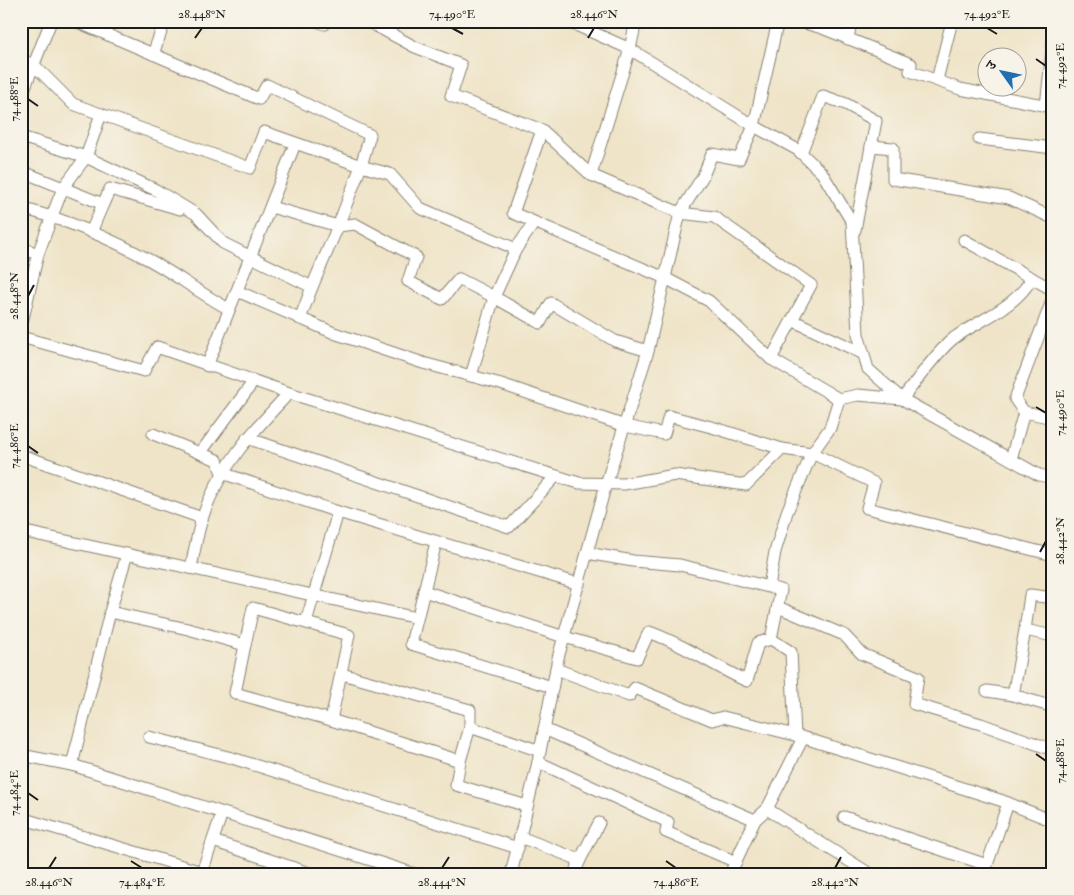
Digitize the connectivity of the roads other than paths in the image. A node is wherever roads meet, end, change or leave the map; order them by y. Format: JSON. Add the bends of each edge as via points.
{"nodes":[{"id":1,"x":51,"y":21,"type":"edge"},
{"id":2,"x":75,"y":21,"type":"edge"},
{"id":3,"x":165,"y":21,"type":"edge"},
{"id":4,"x":317,"y":21,"type":"edge"},
{"id":5,"x":326,"y":21,"type":"edge"},
{"id":6,"x":367,"y":21,"type":"edge"},
{"id":7,"x":567,"y":21,"type":"edge"},
{"id":8,"x":636,"y":21,"type":"edge"},
{"id":9,"x":778,"y":21,"type":"edge"},
{"id":10,"x":798,"y":21,"type":"edge"},
{"id":11,"x":852,"y":21,"type":"edge"},
{"id":12,"x":952,"y":21,"type":"edge"},
{"id":13,"x":381,"y":25,"type":"edge"},
{"id":14,"x":848,"y":39,"type":"junction"},
{"id":15,"x":1053,"y":41,"type":"edge"},
{"id":16,"x":630,"y":48,"type":"junction"},
{"id":17,"x":153,"y":54,"type":"junction"},
{"id":18,"x":21,"y":60,"type":"edge"},
{"id":19,"x":34,"y":65,"type":"junction"},
{"id":20,"x":937,"y":80,"type":"junction"},
{"id":21,"x":21,"y":97,"type":"edge"},
{"id":22,"x":1049,"y":107,"type":"edge"},
{"id":23,"x":101,"y":114,"type":"junction"},
{"id":24,"x":754,"y":126,"type":"junction"},
{"id":25,"x":542,"y":130,"type":"junction"},
{"id":26,"x":21,"y":137,"type":"edge"},
{"id":27,"x":979,"y":139,"type":"dead end"},
{"id":28,"x":295,"y":144,"type":"junction"},
{"id":29,"x":871,"y":146,"type":"junction"},
{"id":30,"x":1053,"y":148,"type":"edge"},
{"id":31,"x":801,"y":153,"type":"junction"},
{"id":32,"x":86,"y":158,"type":"junction"},
{"id":33,"x":361,"y":166,"type":"junction"},
{"id":34,"x":21,"y":171,"type":"edge"},
{"id":35,"x":116,"y":172,"type":"junction"},
{"id":36,"x":592,"y":174,"type":"junction"},
{"id":37,"x":62,"y":188,"type":"junction"},
{"id":38,"x":110,"y":189,"type":"junction"},
{"id":39,"x":103,"y":204,"type":"junction"},
{"id":40,"x":271,"y":207,"type":"junction"},
{"id":41,"x":21,"y":208,"type":"edge"},
{"id":42,"x":680,"y":213,"type":"junction"},
{"id":43,"x":196,"y":214,"type":"junction"},
{"id":44,"x":52,"y":216,"type":"junction"},
{"id":45,"x":1053,"y":218,"type":"edge"},
{"id":46,"x":534,"y":223,"type":"junction"},
{"id":47,"x":338,"y":226,"type":"junction"},
{"id":48,"x":92,"y":232,"type":"junction"},
{"id":49,"x":964,"y":240,"type":"dead end"},
{"id":50,"x":852,"y":244,"type":"junction"},
{"id":51,"x":516,"y":249,"type":"junction"},
{"id":52,"x":21,"y":250,"type":"edge"},
{"id":53,"x":38,"y":254,"type":"junction"},
{"id":54,"x":251,"y":255,"type":"junction"},
{"id":55,"x":665,"y":278,"type":"junction"},
{"id":56,"x":1032,"y":278,"type":"junction"},
{"id":57,"x":312,"y":287,"type":"junction"},
{"id":58,"x":1053,"y":290,"type":"edge"},
{"id":59,"x":237,"y":291,"type":"junction"},
{"id":60,"x":494,"y":297,"type":"junction"},
{"id":61,"x":1053,"y":298,"type":"edge"},
{"id":62,"x":229,"y":309,"type":"junction"},
{"id":63,"x":300,"y":319,"type":"junction"},
{"id":64,"x":792,"y":320,"type":"junction"},
{"id":65,"x":21,"y":327,"type":"edge"},
{"id":66,"x":21,"y":337,"type":"edge"},
{"id":67,"x":648,"y":351,"type":"junction"},
{"id":68,"x":864,"y":354,"type":"junction"},
{"id":69,"x":770,"y":359,"type":"junction"},
{"id":70,"x":207,"y":366,"type":"junction"},
{"id":71,"x":471,"y":376,"type":"junction"},
{"id":72,"x":254,"y":381,"type":"junction"},
{"id":73,"x":289,"y":392,"type":"junction"},
{"id":74,"x":839,"y":399,"type":"junction"},
{"id":75,"x":902,"y":399,"type":"junction"},
{"id":76,"x":1024,"y":412,"type":"junction"},
{"id":77,"x":1053,"y":418,"type":"edge"},
{"id":78,"x":625,"y":426,"type":"junction"},
{"id":79,"x":153,"y":434,"type":"dead end"},
{"id":80,"x":247,"y":438,"type":"junction"},
{"id":81,"x":782,"y":450,"type":"junction"},
{"id":82,"x":202,"y":452,"type":"junction"},
{"id":83,"x":812,"y":453,"type":"junction"},
{"id":84,"x":21,"y":455,"type":"edge"},
{"id":85,"x":1011,"y":459,"type":"junction"},
{"id":86,"x":222,"y":473,"type":"junction"},
{"id":87,"x":556,"y":476,"type":"junction"},
{"id":88,"x":1053,"y":478,"type":"edge"},
{"id":89,"x":606,"y":484,"type":"junction"},
{"id":90,"x":338,"y":512,"type":"junction"},
{"id":91,"x":202,"y":518,"type":"junction"},
{"id":92,"x":21,"y":531,"type":"edge"},
{"id":93,"x":436,"y":542,"type":"junction"},
{"id":94,"x":587,"y":553,"type":"junction"},
{"id":95,"x":127,"y":554,"type":"junction"},
{"id":96,"x":1053,"y":555,"type":"edge"},
{"id":97,"x":191,"y":568,"type":"junction"},
{"id":98,"x":579,"y":584,"type":"junction"},
{"id":99,"x":769,"y":586,"type":"junction"},
{"id":100,"x":424,"y":591,"type":"junction"},
{"id":101,"x":314,"y":595,"type":"junction"},
{"id":102,"x":1053,"y":598,"type":"edge"},
{"id":103,"x":778,"y":607,"type":"junction"},
{"id":104,"x":110,"y":612,"type":"junction"},
{"id":105,"x":416,"y":618,"type":"junction"},
{"id":106,"x":306,"y":622,"type":"junction"},
{"id":107,"x":1025,"y":630,"type":"junction"},
{"id":108,"x":1053,"y":636,"type":"edge"},
{"id":109,"x":564,"y":637,"type":"junction"},
{"id":110,"x":770,"y":639,"type":"junction"},
{"id":111,"x":245,"y":645,"type":"junction"},
{"id":112,"x":556,"y":669,"type":"junction"},
{"id":113,"x":342,"y":674,"type":"junction"},
{"id":114,"x":552,"y":687,"type":"junction"},
{"id":115,"x":987,"y":691,"type":"dead end"},
{"id":116,"x":1014,"y":695,"type":"junction"},
{"id":117,"x":1053,"y":707,"type":"edge"},
{"id":118,"x":331,"y":720,"type":"junction"},
{"id":119,"x":470,"y":727,"type":"junction"},
{"id":120,"x":544,"y":729,"type":"junction"},
{"id":121,"x":799,"y":736,"type":"junction"},
{"id":122,"x":149,"y":737,"type":"dead end"},
{"id":123,"x":1053,"y":750,"type":"edge"},
{"id":124,"x":21,"y":755,"type":"edge"},
{"id":125,"x":539,"y":756,"type":"junction"},
{"id":126,"x":460,"y":761,"type":"junction"},
{"id":127,"x":72,"y":765,"type":"junction"},
{"id":128,"x":1008,"y":804,"type":"junction"},
{"id":129,"x":527,"y":806,"type":"junction"},
{"id":130,"x":767,"y":809,"type":"junction"},
{"id":131,"x":222,"y":813,"type":"junction"},
{"id":132,"x":844,"y":817,"type":"dead end"},
{"id":133,"x":21,"y":818,"type":"edge"},
{"id":134,"x":755,"y":820,"type":"junction"},
{"id":135,"x":1053,"y":821,"type":"edge"},
{"id":136,"x":599,"y":823,"type":"dead end"},
{"id":137,"x":213,"y":841,"type":"junction"},
{"id":138,"x":519,"y":843,"type":"junction"},
{"id":139,"x":580,"y":860,"type":"junction"},
{"id":140,"x":736,"y":862,"type":"junction"},
{"id":141,"x":202,"y":873,"type":"edge"},
{"id":142,"x":312,"y":874,"type":"edge"},
{"id":143,"x":415,"y":874,"type":"edge"},
{"id":144,"x":511,"y":874,"type":"edge"},
{"id":145,"x":574,"y":874,"type":"edge"},
{"id":146,"x":730,"y":874,"type":"edge"},
{"id":147,"x":870,"y":874,"type":"edge"}],
"edges":[{"from":1,"to":19,"type":"street"},
{"from":2,"to":17,"type":"street"},
{"from":3,"to":17,"type":"street"},
{"from":4,"to":5,"type":"street","via":[[325,24]]},
{"from":6,"to":13,"type":"street"},
{"from":7,"to":16,"type":"street"},
{"from":8,"to":16,"type":"street"},
{"from":9,"to":24,"type":"street"},
{"from":10,"to":14,"type":"street"},
{"from":11,"to":14,"type":"street"},
{"from":12,"to":20,"type":"street"},
{"from":13,"to":25,"type":"street","via":[[415,47],[461,65],[451,96]]},
{"from":14,"to":20,"type":"street","via":[[911,64],[910,71]]},
{"from":15,"to":22,"type":"street"},
{"from":16,"to":24,"type":"street"},
{"from":16,"to":36,"type":"street"},
{"from":17,"to":33,"type":"street","via":[[259,99],[267,85],[370,135]]},
{"from":18,"to":19,"type":"street"},
{"from":19,"to":21,"type":"street"},
{"from":19,"to":23,"type":"street","via":[[73,104]]},
{"from":20,"to":22,"type":"street","via":[[960,89]]},
{"from":23,"to":28,"type":"street","via":[[250,168],[264,132]]},
{"from":23,"to":32,"type":"street"},
{"from":24,"to":31,"type":"street"},
{"from":24,"to":42,"type":"street","via":[[740,159],[712,154],[703,176]]},
{"from":25,"to":36,"type":"street"},
{"from":25,"to":46,"type":"street","via":[[513,213]]},
{"from":26,"to":32,"type":"street"},
{"from":27,"to":30,"type":"street"},
{"from":28,"to":33,"type":"street"},
{"from":28,"to":40,"type":"street"},
{"from":29,"to":31,"type":"street","via":[[876,121],[846,104],[823,96]]},
{"from":29,"to":45,"type":"street","via":[[893,148],[893,179],[1009,198]]},
{"from":29,"to":50,"type":"street"},
{"from":31,"to":50,"type":"street","via":[[822,173],[852,222]]},
{"from":32,"to":35,"type":"street"},
{"from":32,"to":37,"type":"street"},
{"from":33,"to":47,"type":"street"},
{"from":33,"to":51,"type":"street","via":[[390,174],[420,208]]},
{"from":34,"to":37,"type":"street"},
{"from":35,"to":38,"type":"street"},
{"from":35,"to":43,"type":"street","via":[[156,190]]},
{"from":36,"to":42,"type":"street"},
{"from":37,"to":39,"type":"street"},
{"from":37,"to":44,"type":"street"},
{"from":38,"to":39,"type":"street"},
{"from":38,"to":43,"type":"street"},
{"from":39,"to":48,"type":"street"},
{"from":40,"to":47,"type":"street"},
{"from":40,"to":54,"type":"street"},
{"from":41,"to":44,"type":"street"},
{"from":42,"to":55,"type":"street"},
{"from":42,"to":64,"type":"street","via":[[714,217],[811,286]]},
{"from":43,"to":54,"type":"street","via":[[223,243]]},
{"from":44,"to":48,"type":"street"},
{"from":44,"to":53,"type":"street"},
{"from":46,"to":51,"type":"street"},
{"from":46,"to":55,"type":"street"},
{"from":47,"to":57,"type":"street"},
{"from":47,"to":60,"type":"street","via":[[355,224],[416,256],[408,281],[442,299],[459,279]]},
{"from":48,"to":62,"type":"street","via":[[154,262]]},
{"from":49,"to":56,"type":"street"},
{"from":50,"to":68,"type":"street","via":[[858,334]]},
{"from":51,"to":60,"type":"street"},
{"from":52,"to":53,"type":"street"},
{"from":53,"to":65,"type":"street"},
{"from":54,"to":57,"type":"street"},
{"from":54,"to":59,"type":"street"},
{"from":55,"to":67,"type":"street"},
{"from":55,"to":69,"type":"street","via":[[709,301]]},
{"from":56,"to":58,"type":"street"},
{"from":56,"to":75,"type":"street","via":[[1025,291],[1002,311],[953,339]]},
{"from":57,"to":63,"type":"street"},
{"from":59,"to":62,"type":"street"},
{"from":59,"to":63,"type":"street"},
{"from":60,"to":67,"type":"street","via":[[540,323],[552,303],[615,341]]},
{"from":60,"to":71,"type":"street"},
{"from":61,"to":76,"type":"street","via":[[1015,399]]},
{"from":62,"to":70,"type":"street"},
{"from":63,"to":71,"type":"street","via":[[414,360]]},
{"from":64,"to":68,"type":"street"},
{"from":64,"to":69,"type":"street"},
{"from":66,"to":70,"type":"street","via":[[144,372],[157,347]]},
{"from":67,"to":78,"type":"street"},
{"from":68,"to":75,"type":"street","via":[[868,369]]},
{"from":69,"to":74,"type":"street"},
{"from":70,"to":72,"type":"street"},
{"from":71,"to":78,"type":"street"},
{"from":72,"to":73,"type":"street"},
{"from":72,"to":82,"type":"street"},
{"from":73,"to":80,"type":"street"},
{"from":73,"to":87,"type":"street"},
{"from":74,"to":75,"type":"street","via":[[858,395]]},
{"from":74,"to":83,"type":"street","via":[[830,428]]},
{"from":75,"to":85,"type":"street"},
{"from":76,"to":77,"type":"street"},
{"from":76,"to":85,"type":"street"},
{"from":78,"to":81,"type":"street","via":[[664,434],[669,416]]},
{"from":78,"to":89,"type":"street"},
{"from":79,"to":82,"type":"street"},
{"from":80,"to":86,"type":"street"},
{"from":80,"to":87,"type":"street","via":[[509,527]]},
{"from":81,"to":83,"type":"street"},
{"from":81,"to":89,"type":"street","via":[[746,485],[675,475]]},
{"from":82,"to":86,"type":"street","via":[[217,460]]},
{"from":83,"to":96,"type":"street","via":[[874,483],[867,508]]},
{"from":83,"to":99,"type":"street","via":[[787,512]]},
{"from":84,"to":91,"type":"street"},
{"from":85,"to":88,"type":"street","via":[[1039,475]]},
{"from":86,"to":90,"type":"street"},
{"from":86,"to":91,"type":"street"},
{"from":87,"to":89,"type":"street","via":[[579,483]]},
{"from":89,"to":94,"type":"street"},
{"from":90,"to":93,"type":"street"},
{"from":90,"to":101,"type":"street"},
{"from":91,"to":97,"type":"street"},
{"from":92,"to":95,"type":"street"},
{"from":93,"to":98,"type":"street"},
{"from":93,"to":100,"type":"street"},
{"from":94,"to":98,"type":"street"},
{"from":94,"to":99,"type":"street","via":[[633,562],[680,565]]},
{"from":95,"to":97,"type":"street"},
{"from":95,"to":104,"type":"street"},
{"from":97,"to":101,"type":"street"},
{"from":98,"to":109,"type":"street"},
{"from":99,"to":103,"type":"street","via":[[782,590]]},
{"from":100,"to":105,"type":"street"},
{"from":100,"to":109,"type":"street"},
{"from":101,"to":105,"type":"street"},
{"from":101,"to":106,"type":"street"},
{"from":102,"to":107,"type":"street","via":[[1030,595]]},
{"from":103,"to":110,"type":"street"},
{"from":103,"to":123,"type":"street","via":[[844,635],[862,654],[918,677],[914,704]]},
{"from":104,"to":111,"type":"street"},
{"from":104,"to":127,"type":"street"},
{"from":105,"to":114,"type":"street","via":[[412,644]]},
{"from":106,"to":111,"type":"street","via":[[253,608]]},
{"from":106,"to":113,"type":"street","via":[[349,635]]},
{"from":107,"to":108,"type":"street"},
{"from":107,"to":116,"type":"street"},
{"from":109,"to":110,"type":"street","via":[[637,658],[649,632],[675,641],[747,681],[758,643]]},
{"from":109,"to":112,"type":"street"},
{"from":110,"to":121,"type":"street","via":[[791,652]]},
{"from":111,"to":118,"type":"street","via":[[235,693]]},
{"from":112,"to":114,"type":"street"},
{"from":112,"to":121,"type":"street","via":[[629,696],[635,688],[712,720],[723,717]]},
{"from":113,"to":118,"type":"street"},
{"from":113,"to":119,"type":"street","via":[[470,710]]},
{"from":114,"to":120,"type":"street"},
{"from":115,"to":116,"type":"street"},
{"from":116,"to":117,"type":"street"},
{"from":118,"to":126,"type":"street"},
{"from":119,"to":125,"type":"street"},
{"from":119,"to":126,"type":"street"},
{"from":120,"to":125,"type":"street"},
{"from":120,"to":134,"type":"street"},
{"from":121,"to":128,"type":"street"},
{"from":121,"to":130,"type":"street"},
{"from":122,"to":138,"type":"street"},
{"from":124,"to":127,"type":"street"},
{"from":125,"to":129,"type":"street"},
{"from":125,"to":140,"type":"street","via":[[668,822],[666,832]]},
{"from":126,"to":129,"type":"street","via":[[456,784]]},
{"from":127,"to":131,"type":"street"},
{"from":128,"to":132,"type":"street","via":[[987,865]]},
{"from":128,"to":135,"type":"street"},
{"from":129,"to":138,"type":"street"},
{"from":130,"to":134,"type":"street"},
{"from":130,"to":147,"type":"street"},
{"from":131,"to":137,"type":"street"},
{"from":131,"to":143,"type":"street"},
{"from":133,"to":141,"type":"street"},
{"from":134,"to":140,"type":"street"},
{"from":136,"to":139,"type":"street"},
{"from":137,"to":141,"type":"street"},
{"from":137,"to":142,"type":"street"},
{"from":138,"to":139,"type":"street"},
{"from":138,"to":144,"type":"street"},
{"from":139,"to":145,"type":"street"},
{"from":140,"to":146,"type":"street"}]}
